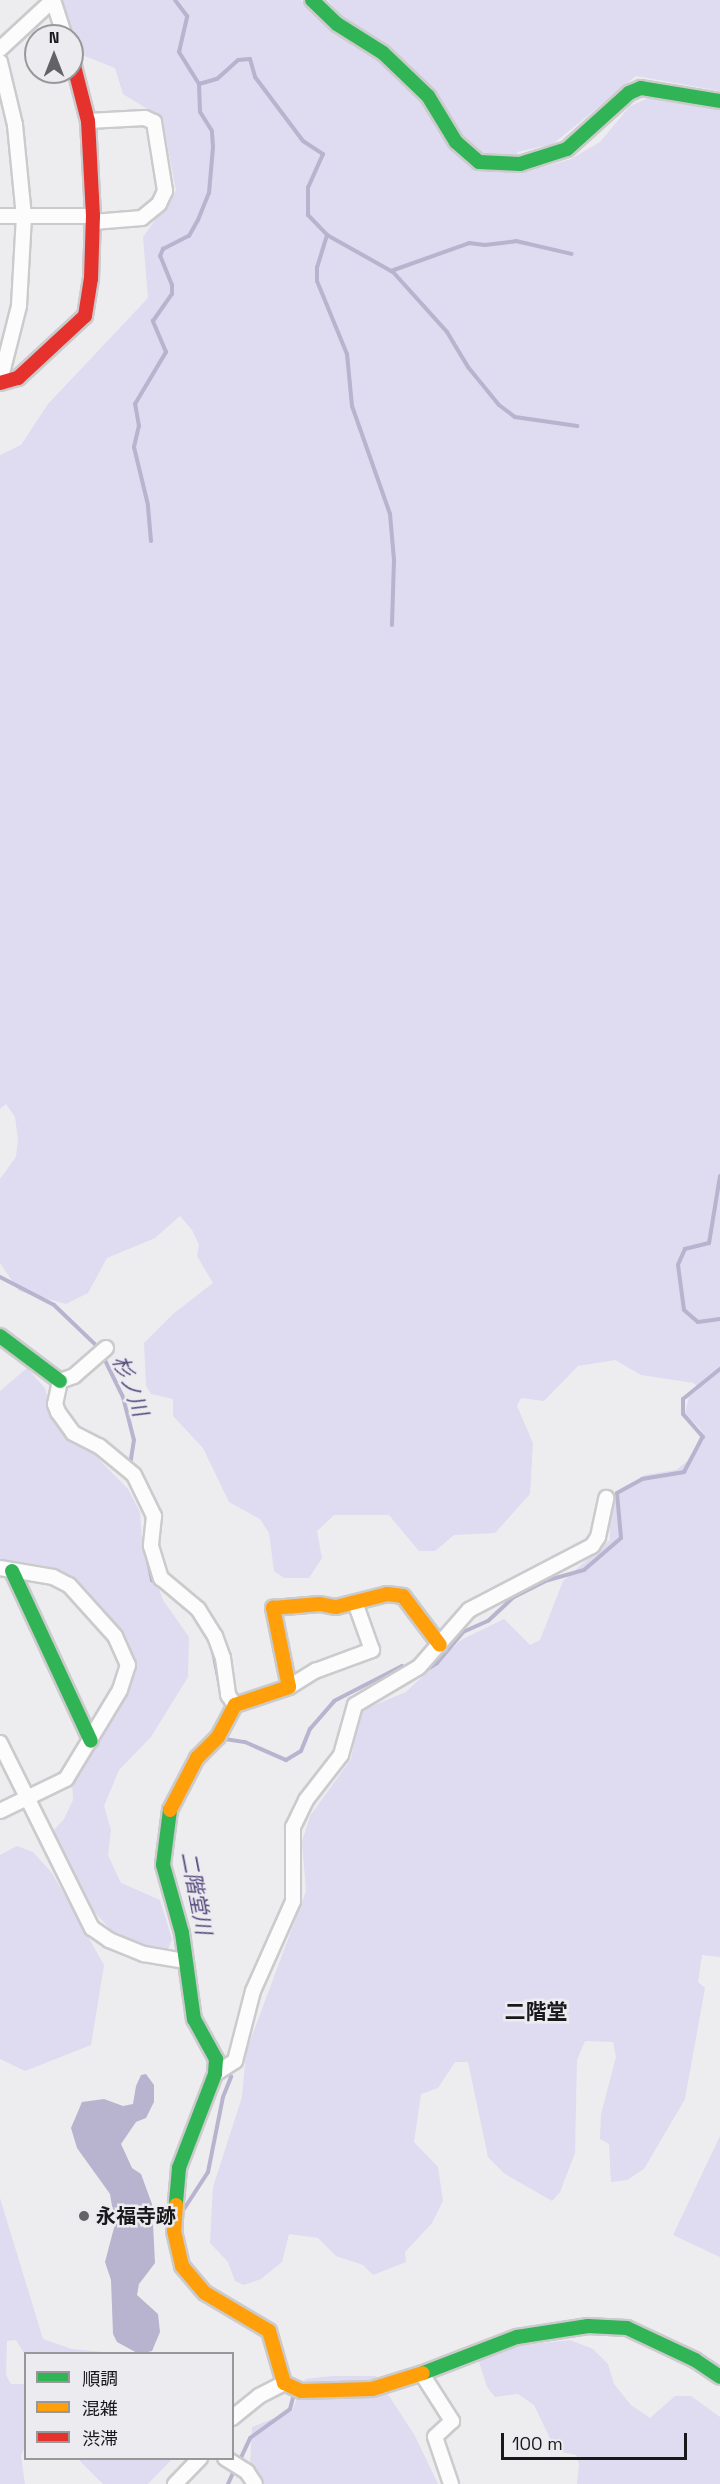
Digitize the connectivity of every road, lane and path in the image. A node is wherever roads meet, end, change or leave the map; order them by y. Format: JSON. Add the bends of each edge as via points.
{"nodes":[{"id":1,"x":53,"y":0,"type":"edge"},
{"id":2,"x":312,"y":0,"type":"edge"},
{"id":3,"x":61,"y":24,"type":"edge"},
{"id":4,"x":0,"y":49,"type":"edge"},
{"id":5,"x":0,"y":62,"type":"edge"},
{"id":6,"x":78,"y":84,"type":"edge"},
{"id":7,"x":720,"y":101,"type":"edge"},
{"id":8,"x":88,"y":122,"type":"junction"},
{"id":9,"x":0,"y":216,"type":"edge"},
{"id":10,"x":24,"y":216,"type":"junction"},
{"id":11,"x":93,"y":219,"type":"junction"},
{"id":12,"x":0,"y":382,"type":"edge"},
{"id":13,"x":0,"y":1336,"type":"edge"},
{"id":14,"x":106,"y":1348,"type":"dead end"},
{"id":15,"x":60,"y":1381,"type":"junction"},
{"id":16,"x":606,"y":1498,"type":"dead end"},
{"id":17,"x":6,"y":1569,"type":"edge"},
{"id":18,"x":356,"y":1605,"type":"junction"},
{"id":19,"x":440,"y":1645,"type":"junction"},
{"id":20,"x":289,"y":1687,"type":"junction"},
{"id":21,"x":231,"y":1712,"type":"junction"},
{"id":22,"x":91,"y":1741,"type":"junction"},
{"id":23,"x":0,"y":1743,"type":"edge"},
{"id":24,"x":25,"y":1798,"type":"junction"},
{"id":25,"x":0,"y":1811,"type":"edge"},
{"id":26,"x":186,"y":1961,"type":"junction"},
{"id":27,"x":215,"y":2074,"type":"junction"},
{"id":28,"x":422,"y":2374,"type":"junction"},
{"id":29,"x":720,"y":2377,"type":"edge"},
{"id":30,"x":284,"y":2383,"type":"junction"},
{"id":31,"x":234,"y":2416,"type":"edge"},
{"id":32,"x":198,"y":2460,"type":"edge"},
{"id":33,"x":228,"y":2460,"type":"edge"},
{"id":34,"x":176,"y":2484,"type":"edge"},
{"id":35,"x":255,"y":2484,"type":"edge"},
{"id":36,"x":451,"y":2484,"type":"edge"}],
"edges":[{"from":1,"to":3,"type":"street"},
{"from":1,"to":4,"type":"street"},
{"from":2,"to":7,"type":"street","via":[[337,24],[383,53],[428,96],[456,142],[479,162],[520,164],[567,149],[629,93],[641,88]]},
{"from":5,"to":10,"type":"street","via":[[15,125]]},
{"from":6,"to":8,"type":"street"},
{"from":8,"to":11,"type":"street"},
{"from":8,"to":11,"type":"street","via":[[145,118],[154,122],[165,190],[159,204],[142,218]]},
{"from":9,"to":10,"type":"street"},
{"from":10,"to":11,"type":"street"},
{"from":10,"to":12,"type":"street","via":[[19,306]]},
{"from":11,"to":12,"type":"street","via":[[92,279],[85,316],[18,378]]},
{"from":13,"to":15,"type":"street"},
{"from":14,"to":15,"type":"street","via":[[74,1376]]},
{"from":15,"to":21,"type":"street","via":[[55,1404],[65,1425],[134,1475],[154,1516],[152,1546],[161,1578],[198,1609],[215,1636],[223,1658]]},
{"from":16,"to":19,"type":"street","via":[[598,1537],[592,1545],[469,1610]]},
{"from":17,"to":22,"type":"street"},
{"from":17,"to":22,"type":"street","via":[[53,1577],[69,1585],[122,1645],[127,1676]]},
{"from":18,"to":19,"type":"street","via":[[387,1594],[403,1596]]},
{"from":18,"to":20,"type":"street","via":[[372,1650],[315,1671]]},
{"from":18,"to":20,"type":"street","via":[[273,1608]]},
{"from":19,"to":27,"type":"street","via":[[419,1667],[355,1705],[341,1755],[306,1800],[293,1827],[293,1901],[253,1991],[235,2061]]},
{"from":20,"to":21,"type":"street"},
{"from":21,"to":26,"type":"street","via":[[197,1758],[165,1824],[163,1865]]},
{"from":22,"to":24,"type":"street","via":[[66,1779]]},
{"from":23,"to":24,"type":"street"},
{"from":24,"to":25,"type":"street"},
{"from":24,"to":26,"type":"street","via":[[92,1928],[109,1940],[144,1954]]},
{"from":26,"to":27,"type":"street","via":[[194,2019],[216,2059]]},
{"from":27,"to":30,"type":"street","via":[[179,2168],[174,2231],[182,2266],[192,2281],[269,2331]]},
{"from":28,"to":29,"type":"street","via":[[517,2337],[588,2326],[627,2328],[695,2360]]},
{"from":28,"to":30,"type":"street","via":[[372,2389],[301,2391]]},
{"from":28,"to":36,"type":"street","via":[[452,2421],[435,2437]]},
{"from":30,"to":31,"type":"street","via":[[259,2396]]},
{"from":32,"to":34,"type":"street"},
{"from":33,"to":35,"type":"street","via":[[247,2472]]}]}
